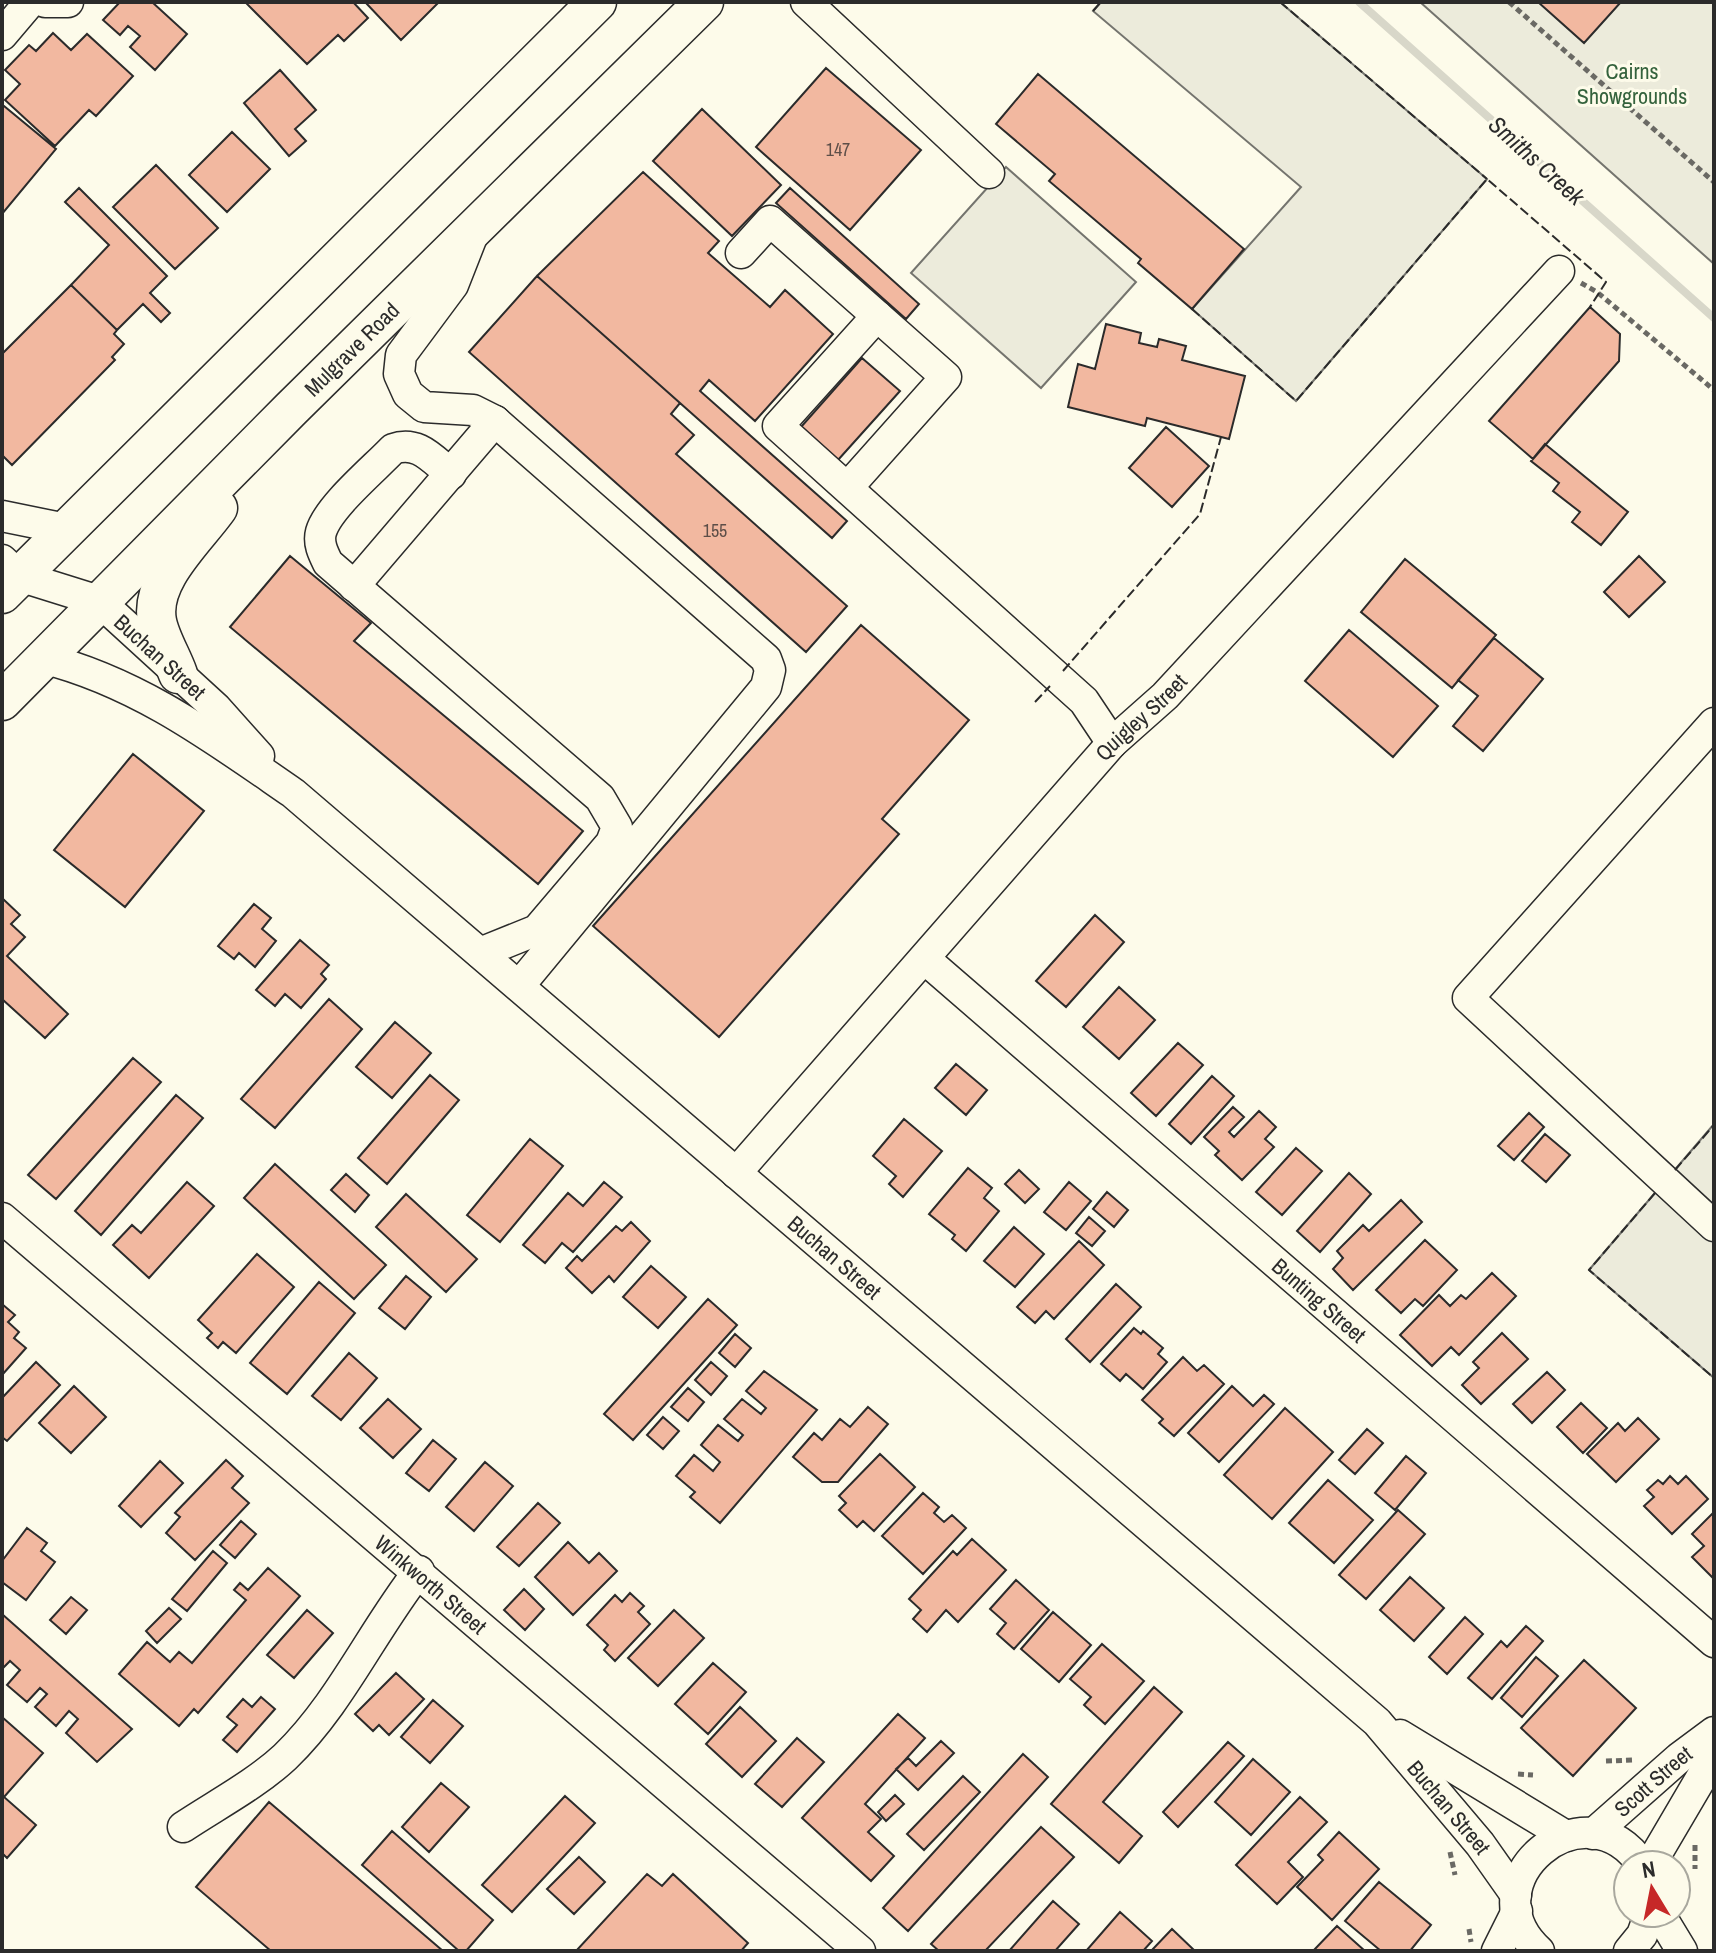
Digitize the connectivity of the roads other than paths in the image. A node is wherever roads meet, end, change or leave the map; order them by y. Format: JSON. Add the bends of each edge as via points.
{"nodes":[{"id":1,"x":30,"y":2,"type":"edge"},
{"id":2,"x":45,"y":2,"type":"edge"},
{"id":3,"x":68,"y":2,"type":"edge"},
{"id":4,"x":597,"y":2,"type":"edge"},
{"id":5,"x":704,"y":2,"type":"edge"},
{"id":6,"x":806,"y":2,"type":"edge"},
{"id":7,"x":2,"y":35,"type":"edge"},
{"id":8,"x":989,"y":173,"type":"dead end"},
{"id":9,"x":475,"y":228,"type":"junction"},
{"id":10,"x":741,"y":253,"type":"dead end"},
{"id":11,"x":1559,"y":271,"type":"road end"},
{"id":12,"x":877,"y":316,"type":"junction"},
{"id":13,"x":291,"y":409,"type":"junction"},
{"id":14,"x":495,"y":421,"type":"junction"},
{"id":15,"x":451,"y":474,"type":"junction"},
{"id":16,"x":848,"y":487,"type":"junction"},
{"id":17,"x":2,"y":516,"type":"edge"},
{"id":18,"x":66,"y":529,"type":"junction"},
{"id":19,"x":8,"y":577,"type":"edge"},
{"id":20,"x":354,"y":586,"type":"junction"},
{"id":21,"x":99,"y":601,"type":"junction"},
{"id":22,"x":42,"y":658,"type":"junction"},
{"id":23,"x":178,"y":674,"type":"junction"},
{"id":24,"x":2,"y":701,"type":"edge"},
{"id":25,"x":1714,"y":723,"type":"edge"},
{"id":26,"x":1112,"y":743,"type":"junction"},
{"id":27,"x":293,"y":793,"type":"junction"},
{"id":28,"x":666,"y":808,"type":"junction"},
{"id":29,"x":610,"y":809,"type":"junction"},
{"id":30,"x":480,"y":953,"type":"junction"},
{"id":31,"x":926,"y":960,"type":"junction"},
{"id":32,"x":519,"y":986,"type":"junction"},
{"id":33,"x":736,"y":1173,"type":"junction"},
{"id":34,"x":2,"y":1218,"type":"edge"},
{"id":35,"x":1714,"y":1226,"type":"edge"},
{"id":36,"x":419,"y":1571,"type":"junction"},
{"id":37,"x":1714,"y":1642,"type":"edge"},
{"id":38,"x":1377,"y":1722,"type":"junction"},
{"id":39,"x":1714,"y":1732,"type":"edge"},
{"id":40,"x":1714,"y":1756,"type":"edge"},
{"id":41,"x":183,"y":1827,"type":"dead end"},
{"id":42,"x":1580,"y":1835,"type":"junction"},
{"id":43,"x":1627,"y":1849,"type":"edge"},
{"id":44,"x":1659,"y":1849,"type":"edge"},
{"id":45,"x":1517,"y":1903,"type":"junction"},
{"id":46,"x":1644,"y":1929,"type":"edge"},
{"id":47,"x":1669,"y":1929,"type":"edge"},
{"id":48,"x":860,"y":1951,"type":"edge"},
{"id":49,"x":1497,"y":1951,"type":"edge"},
{"id":50,"x":1539,"y":1951,"type":"edge"},
{"id":51,"x":1629,"y":1951,"type":"edge"},
{"id":52,"x":1682,"y":1951,"type":"edge"}],
"edges":[{"from":1,"to":7,"type":"street"},
{"from":2,"to":3,"type":"street"},
{"from":4,"to":18,"type":"main road"},
{"from":5,"to":9,"type":"main road","name":"Mulgrave Road"},
{"from":6,"to":8,"type":"street"},
{"from":9,"to":13,"type":"main road","name":"Mulgrave Road"},
{"from":9,"to":14,"type":"street","via":[[453,285],[401,355],[399,374],[408,394],[424,407],[473,410]]},
{"from":10,"to":12,"type":"street","via":[[770,221]]},
{"from":11,"to":26,"type":"street","name":"Quigley Street","via":[[1165,696]]},
{"from":12,"to":16,"type":"street","via":[[946,377]]},
{"from":12,"to":16,"type":"street","via":[[778,426]]},
{"from":13,"to":21,"type":"main road","name":"Mulgrave Road"},
{"from":13,"to":23,"type":"main road","via":[[161,583],[157,622]]},
{"from":14,"to":15,"type":"street"},
{"from":14,"to":28,"type":"street","via":[[766,659],[766,687]]},
{"from":15,"to":20,"type":"street"},
{"from":15,"to":20,"type":"street","via":[[419,447],[405,444],[393,449],[334,511],[321,531],[321,548],[328,563]]},
{"from":16,"to":26,"type":"street","via":[[1084,701]]},
{"from":17,"to":18,"type":"street"},
{"from":18,"to":19,"type":"main road"},
{"from":19,"to":21,"type":"street","name":"Buchan Street"},
{"from":20,"to":29,"type":"street"},
{"from":21,"to":22,"type":"main road","name":"Mulgrave Road"},
{"from":21,"to":23,"type":"street","name":"Buchan Street"},
{"from":22,"to":24,"type":"main road","name":"Mulgrave Road"},
{"from":22,"to":27,"type":"street","name":"Buchan Street","via":[[155,700]]},
{"from":23,"to":27,"type":"street","name":"Buchan Street"},
{"from":25,"to":35,"type":"street","via":[[1468,998]]},
{"from":26,"to":31,"type":"street","name":"Quigley Street"},
{"from":27,"to":30,"type":"street","name":"Buchan Street"},
{"from":28,"to":29,"type":"street","via":[[645,817]]},
{"from":28,"to":32,"type":"street"},
{"from":29,"to":30,"type":"street","via":[[617,827],[611,843],[537,930]]},
{"from":30,"to":32,"type":"street","name":"Buchan Street"},
{"from":31,"to":33,"type":"street","name":"Quigley Street"},
{"from":31,"to":37,"type":"street","name":"Bunting Street"},
{"from":32,"to":33,"type":"street","name":"Buchan Street"},
{"from":33,"to":38,"type":"street","name":"Buchan Street"},
{"from":34,"to":36,"type":"street","name":"Winkworth Street"},
{"from":36,"to":41,"type":"street","via":[[385,1614],[321,1716],[283,1758]]},
{"from":36,"to":48,"type":"street","name":"Winkworth Street"},
{"from":38,"to":42,"type":"street","name":"Buchan Street"},
{"from":38,"to":45,"type":"street","name":"Buchan Street","via":[[1480,1844]]},
{"from":39,"to":42,"type":"street","name":"Scott Street"},
{"from":40,"to":44,"type":"street","name":"Scott Street"},
{"from":42,"to":43,"type":"street","name":"Buchan Street"},
{"from":42,"to":45,"type":"street","name":"Scott Street","via":[[1545,1846],[1531,1859],[1522,1874]]},
{"from":45,"to":49,"type":"street"},
{"from":45,"to":50,"type":"street","name":"Buchan Street","via":[[1523,1930]]},
{"from":46,"to":51,"type":"street"},
{"from":47,"to":52,"type":"street"}]}
